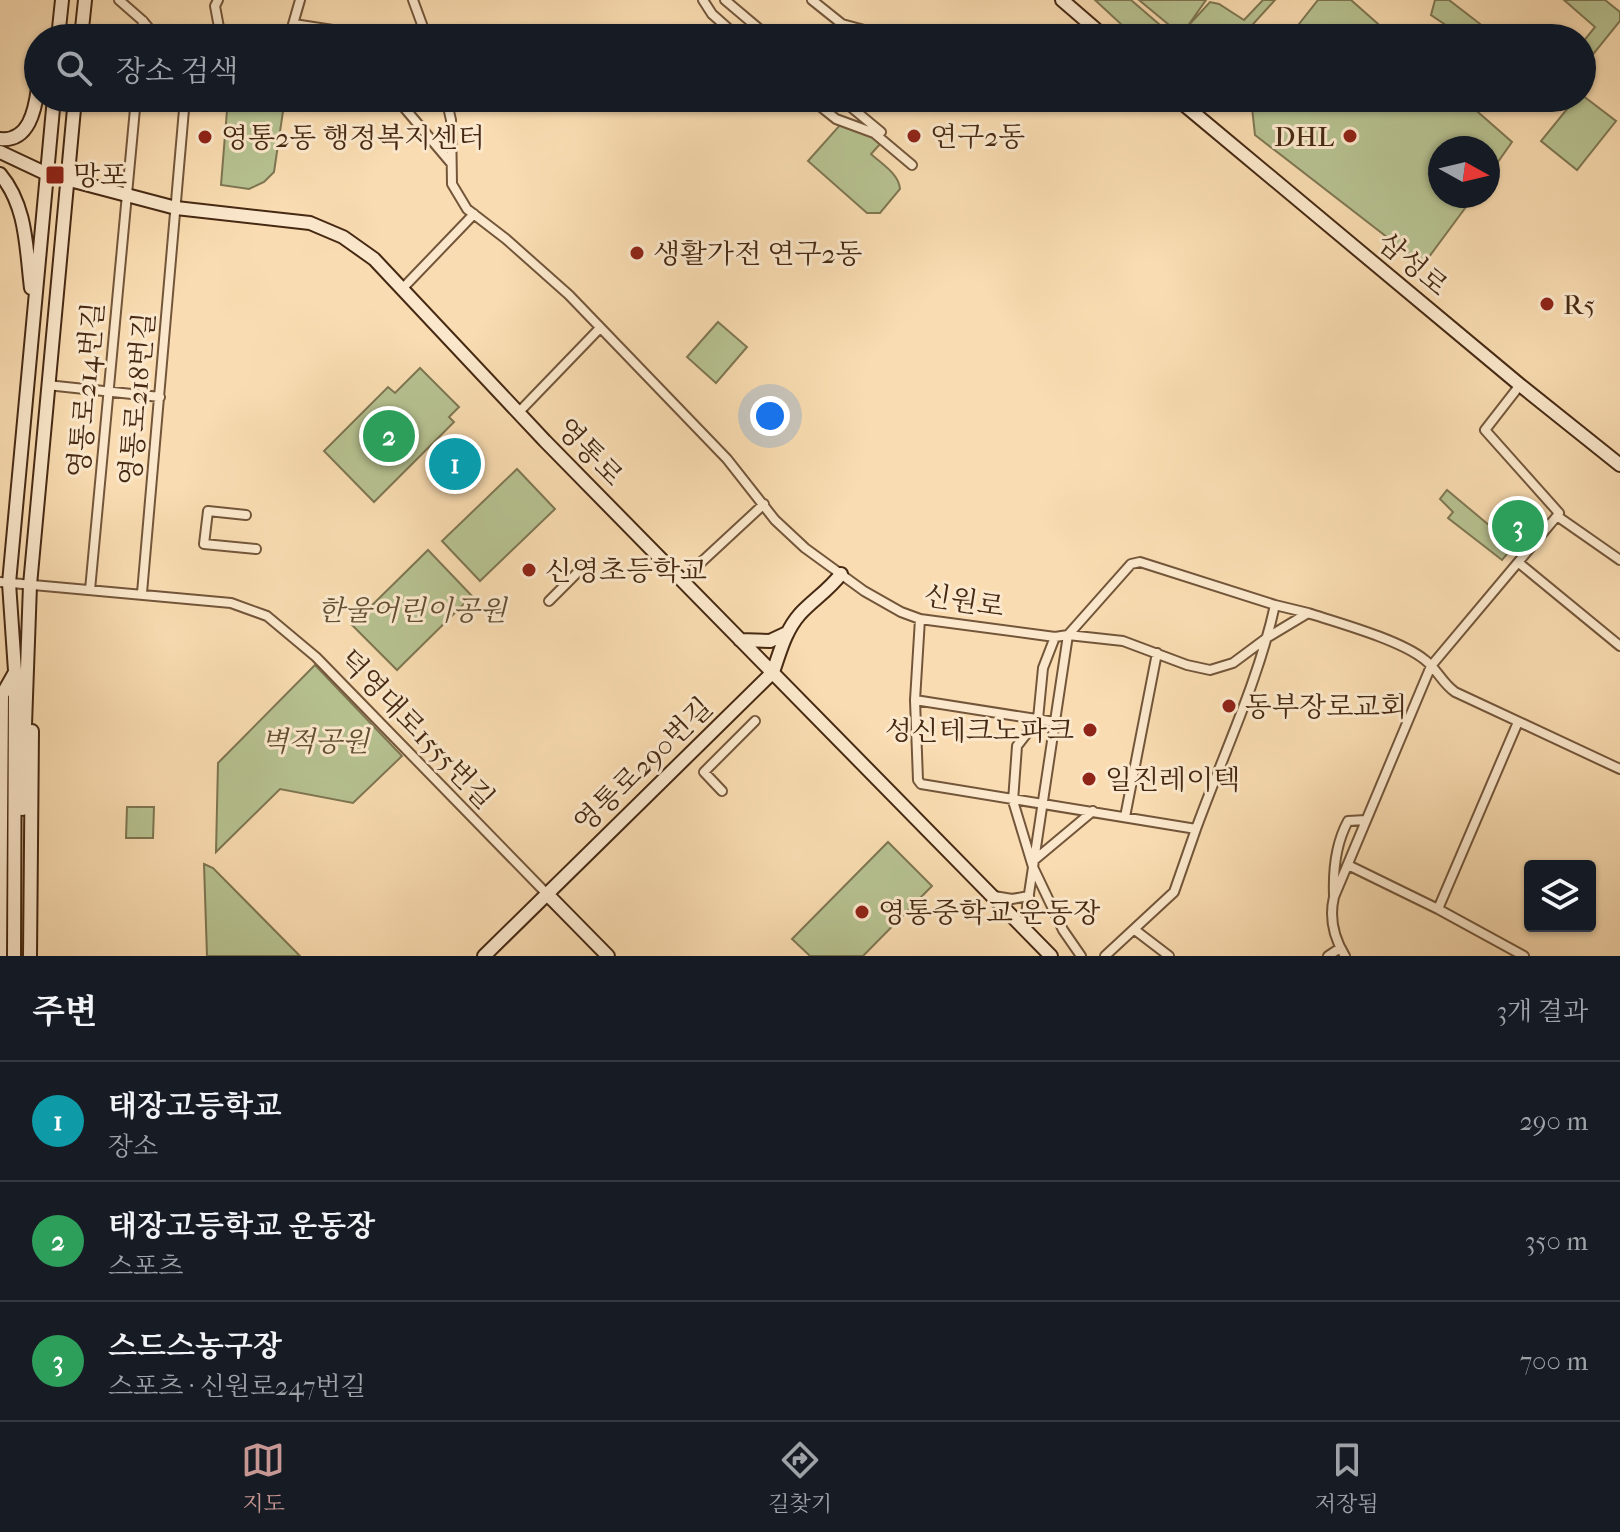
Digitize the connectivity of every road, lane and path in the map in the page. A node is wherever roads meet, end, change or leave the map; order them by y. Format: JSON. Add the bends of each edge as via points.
{"nodes":[{"id":1,"x":62,"y":0,"type":"edge"},
{"id":2,"x":85,"y":0,"type":"edge"},
{"id":3,"x":119,"y":0,"type":"edge"},
{"id":4,"x":218,"y":0,"type":"edge"},
{"id":5,"x":300,"y":0,"type":"edge"},
{"id":6,"x":413,"y":0,"type":"edge"},
{"id":7,"x":703,"y":0,"type":"edge"},
{"id":8,"x":725,"y":0,"type":"edge"},
{"id":9,"x":812,"y":0,"type":"edge"},
{"id":10,"x":1062,"y":0,"type":"edge"},
{"id":11,"x":60,"y":17,"type":"junction"},
{"id":12,"x":143,"y":21,"type":"junction"},
{"id":13,"x":57,"y":24,"type":"edge"},
{"id":14,"x":59,"y":24,"type":"edge"},
{"id":15,"x":82,"y":24,"type":"edge"},
{"id":16,"x":143,"y":24,"type":"edge"},
{"id":17,"x":145,"y":24,"type":"edge"},
{"id":18,"x":218,"y":24,"type":"edge"},
{"id":19,"x":294,"y":24,"type":"edge"},
{"id":20,"x":422,"y":24,"type":"edge"},
{"id":21,"x":723,"y":24,"type":"edge"},
{"id":22,"x":753,"y":24,"type":"edge"},
{"id":23,"x":842,"y":24,"type":"edge"},
{"id":24,"x":1090,"y":24,"type":"edge"},
{"id":25,"x":34,"y":112,"type":"edge"},
{"id":26,"x":53,"y":112,"type":"edge"},
{"id":27,"x":74,"y":112,"type":"edge"},
{"id":28,"x":135,"y":112,"type":"edge"},
{"id":29,"x":184,"y":112,"type":"edge"},
{"id":30,"x":408,"y":112,"type":"edge"},
{"id":31,"x":449,"y":112,"type":"edge"},
{"id":32,"x":827,"y":112,"type":"edge"},
{"id":33,"x":856,"y":112,"type":"edge"},
{"id":34,"x":1193,"y":112,"type":"edge"},
{"id":35,"x":0,"y":139,"type":"edge"},
{"id":36,"x":0,"y":152,"type":"edge"},
{"id":37,"x":452,"y":164,"type":"junction"},
{"id":38,"x":0,"y":174,"type":"edge"},
{"id":39,"x":47,"y":174,"type":"junction"},
{"id":40,"x":67,"y":179,"type":"junction"},
{"id":41,"x":126,"y":195,"type":"junction"},
{"id":42,"x":176,"y":208,"type":"junction"},
{"id":43,"x":474,"y":214,"type":"junction"},
{"id":44,"x":402,"y":289,"type":"junction"},
{"id":45,"x":34,"y":308,"type":"junction"},
{"id":46,"x":600,"y":328,"type":"junction"},
{"id":47,"x":47,"y":385,"type":"junction"},
{"id":48,"x":1520,"y":385,"type":"junction"},
{"id":49,"x":108,"y":391,"type":"junction"},
{"id":50,"x":160,"y":397,"type":"junction"},
{"id":51,"x":518,"y":413,"type":"junction"},
{"id":52,"x":1620,"y":465,"type":"edge"},
{"id":53,"x":764,"y":504,"type":"junction"},
{"id":54,"x":246,"y":515,"type":"dead end"},
{"id":55,"x":1557,"y":516,"type":"junction"},
{"id":56,"x":256,"y":549,"type":"dead end"},
{"id":57,"x":1620,"y":560,"type":"edge"},
{"id":58,"x":1519,"y":563,"type":"junction"},
{"id":59,"x":581,"y":569,"type":"dead end"},
{"id":60,"x":841,"y":574,"type":"junction"},
{"id":61,"x":682,"y":580,"type":"junction"},
{"id":62,"x":4,"y":582,"type":"edge"},
{"id":63,"x":30,"y":585,"type":"junction"},
{"id":64,"x":90,"y":590,"type":"junction"},
{"id":65,"x":142,"y":593,"type":"junction"},
{"id":66,"x":549,"y":601,"type":"dead end"},
{"id":67,"x":1275,"y":605,"type":"junction"},
{"id":68,"x":1308,"y":613,"type":"junction"},
{"id":69,"x":920,"y":619,"type":"junction"},
{"id":70,"x":787,"y":633,"type":"junction"},
{"id":71,"x":1068,"y":635,"type":"junction"},
{"id":72,"x":1055,"y":637,"type":"junction"},
{"id":73,"x":1268,"y":637,"type":"junction"},
{"id":74,"x":740,"y":640,"type":"junction"},
{"id":75,"x":1620,"y":646,"type":"edge"},
{"id":76,"x":1157,"y":653,"type":"junction"},
{"id":77,"x":1431,"y":666,"type":"junction"},
{"id":78,"x":21,"y":671,"type":"junction"},
{"id":79,"x":773,"y":672,"type":"junction"},
{"id":80,"x":1,"y":695,"type":"edge"},
{"id":81,"x":915,"y":700,"type":"junction"},
{"id":82,"x":1038,"y":719,"type":"junction"},
{"id":83,"x":755,"y":721,"type":"dead end"},
{"id":84,"x":1055,"y":722,"type":"junction"},
{"id":85,"x":1518,"y":722,"type":"junction"},
{"id":86,"x":1620,"y":769,"type":"edge"},
{"id":87,"x":18,"y":772,"type":"junction"},
{"id":88,"x":722,"y":791,"type":"dead end"},
{"id":89,"x":1013,"y":801,"type":"junction"},
{"id":90,"x":1043,"y":803,"type":"junction"},
{"id":91,"x":1093,"y":811,"type":"junction"},
{"id":92,"x":1125,"y":817,"type":"junction"},
{"id":93,"x":1366,"y":820,"type":"junction"},
{"id":94,"x":1196,"y":829,"type":"junction"},
{"id":95,"x":1033,"y":865,"type":"junction"},
{"id":96,"x":1348,"y":865,"type":"junction"},
{"id":97,"x":546,"y":893,"type":"junction"},
{"id":98,"x":992,"y":896,"type":"junction"},
{"id":99,"x":1029,"y":896,"type":"junction"},
{"id":100,"x":1334,"y":897,"type":"junction"},
{"id":101,"x":1438,"y":909,"type":"junction"},
{"id":102,"x":1024,"y":927,"type":"junction"},
{"id":103,"x":1135,"y":930,"type":"junction"},
{"id":104,"x":1342,"y":952,"type":"edge"},
{"id":105,"x":0,"y":956,"type":"edge"},
{"id":106,"x":14,"y":956,"type":"edge"},
{"id":107,"x":20,"y":956,"type":"edge"},
{"id":108,"x":30,"y":956,"type":"edge"},
{"id":109,"x":484,"y":956,"type":"edge"},
{"id":110,"x":608,"y":956,"type":"edge"},
{"id":111,"x":1051,"y":956,"type":"edge"},
{"id":112,"x":1081,"y":956,"type":"edge"},
{"id":113,"x":1105,"y":956,"type":"edge"},
{"id":114,"x":1169,"y":956,"type":"edge"},
{"id":115,"x":1328,"y":956,"type":"edge"},
{"id":116,"x":1524,"y":956,"type":"edge"}],
"edges":[{"from":1,"to":11,"type":"street"},
{"from":2,"to":15,"type":"street"},
{"from":3,"to":12,"type":"street"},
{"from":4,"to":18,"type":"street"},
{"from":5,"to":19,"type":"street"},
{"from":6,"to":20,"type":"street"},
{"from":7,"to":21,"type":"street"},
{"from":8,"to":22,"type":"street"},
{"from":9,"to":23,"type":"street"},
{"from":10,"to":24,"type":"street"},
{"from":11,"to":13,"type":"street"},
{"from":11,"to":14,"type":"street"},
{"from":12,"to":16,"type":"street"},
{"from":12,"to":17,"type":"street"},
{"from":25,"to":35,"type":"street","via":[[17,136]]},
{"from":26,"to":39,"type":"street"},
{"from":27,"to":40,"type":"street"},
{"from":28,"to":41,"type":"street","name":"영통로214번길"},
{"from":29,"to":42,"type":"street","name":"영통로218번길"},
{"from":30,"to":37,"type":"street"},
{"from":31,"to":37,"type":"street","name":"신원로"},
{"from":32,"to":33,"type":"street","via":[[874,133],[913,163]]},
{"from":34,"to":48,"type":"street","name":"삼성로"},
{"from":36,"to":39,"type":"street","name":"영통로"},
{"from":37,"to":43,"type":"street","name":"신원로","via":[[452,184]]},
{"from":38,"to":45,"type":"street","via":[[20,206]]},
{"from":39,"to":40,"type":"street","name":"영통로"},
{"from":39,"to":45,"type":"street"},
{"from":40,"to":41,"type":"street","name":"영통로"},
{"from":40,"to":47,"type":"street"},
{"from":41,"to":42,"type":"street","name":"영통로"},
{"from":41,"to":49,"type":"street","name":"영통로214번길"},
{"from":42,"to":44,"type":"street","name":"영통로","via":[[310,223],[374,259]]},
{"from":42,"to":50,"type":"street","name":"영통로218번길"},
{"from":43,"to":44,"type":"street"},
{"from":43,"to":46,"type":"street","name":"신원로"},
{"from":44,"to":51,"type":"street","name":"영통로"},
{"from":45,"to":62,"type":"street"},
{"from":46,"to":51,"type":"street"},
{"from":46,"to":53,"type":"street","name":"신원로"},
{"from":47,"to":49,"type":"street"},
{"from":47,"to":63,"type":"street"},
{"from":48,"to":52,"type":"street","name":"삼성로"},
{"from":48,"to":55,"type":"street","via":[[1485,430]]},
{"from":49,"to":50,"type":"street"},
{"from":49,"to":64,"type":"street","name":"영통로214번길"},
{"from":50,"to":65,"type":"street","name":"영통로218번길"},
{"from":51,"to":61,"type":"street","name":"영통로"},
{"from":53,"to":60,"type":"street","name":"신원로","via":[[805,548]]},
{"from":53,"to":61,"type":"street"},
{"from":54,"to":56,"type":"street","via":[[208,511],[204,544]]},
{"from":55,"to":57,"type":"street"},
{"from":55,"to":58,"type":"street"},
{"from":58,"to":75,"type":"street"},
{"from":58,"to":77,"type":"street"},
{"from":59,"to":66,"type":"street"},
{"from":60,"to":69,"type":"street","name":"신원로"},
{"from":60,"to":70,"type":"street"},
{"from":61,"to":74,"type":"street","name":"영통로"},
{"from":62,"to":63,"type":"street","name":"덕영대로1555번길"},
{"from":62,"to":78,"type":"street"},
{"from":63,"to":64,"type":"street","name":"덕영대로1555번길"},
{"from":63,"to":78,"type":"street"},
{"from":64,"to":65,"type":"street","name":"덕영대로1555번길"},
{"from":65,"to":97,"type":"street","name":"덕영대로1555번길","via":[[231,603],[267,616],[316,657]]},
{"from":67,"to":68,"type":"street"},
{"from":67,"to":71,"type":"street","via":[[1136,562]]},
{"from":67,"to":73,"type":"street"},
{"from":68,"to":73,"type":"street","name":"신원로"},
{"from":68,"to":77,"type":"street","via":[[1386,640]]},
{"from":69,"to":72,"type":"street","name":"신원로"},
{"from":69,"to":81,"type":"street"},
{"from":70,"to":74,"type":"street","via":[[770,641]]},
{"from":70,"to":79,"type":"street"},
{"from":71,"to":72,"type":"street","name":"신원로"},
{"from":71,"to":76,"type":"street","name":"신원로","via":[[1123,641]]},
{"from":71,"to":84,"type":"street"},
{"from":72,"to":82,"type":"street","via":[[1043,668]]},
{"from":73,"to":76,"type":"street","name":"신원로","via":[[1217,669],[1201,669]]},
{"from":73,"to":94,"type":"street"},
{"from":74,"to":79,"type":"street","name":"영통로"},
{"from":76,"to":92,"type":"street"},
{"from":77,"to":85,"type":"street","via":[[1455,692]]},
{"from":77,"to":93,"type":"street"},
{"from":78,"to":80,"type":"street"},
{"from":78,"to":87,"type":"street"},
{"from":78,"to":108,"type":"street","via":[[33,701]]},
{"from":79,"to":97,"type":"street","name":"영통로290번길"},
{"from":79,"to":98,"type":"street","name":"영통로"},
{"from":80,"to":105,"type":"street"},
{"from":81,"to":82,"type":"street"},
{"from":81,"to":89,"type":"street","via":[[921,784]]},
{"from":82,"to":84,"type":"street"},
{"from":82,"to":89,"type":"street","via":[[1017,746]]},
{"from":83,"to":88,"type":"street","via":[[704,772]]},
{"from":84,"to":90,"type":"street"},
{"from":85,"to":86,"type":"street"},
{"from":85,"to":101,"type":"street"},
{"from":87,"to":106,"type":"street"},
{"from":87,"to":107,"type":"street"},
{"from":89,"to":90,"type":"street"},
{"from":89,"to":95,"type":"street"},
{"from":90,"to":91,"type":"street"},
{"from":90,"to":95,"type":"street"},
{"from":91,"to":92,"type":"street"},
{"from":91,"to":95,"type":"street"},
{"from":92,"to":94,"type":"street"},
{"from":93,"to":96,"type":"street"},
{"from":93,"to":100,"type":"street","via":[[1348,821],[1339,839]]},
{"from":94,"to":103,"type":"street","via":[[1174,892]]},
{"from":95,"to":99,"type":"street"},
{"from":95,"to":112,"type":"street"},
{"from":96,"to":100,"type":"street"},
{"from":96,"to":101,"type":"street"},
{"from":97,"to":109,"type":"street","name":"영통로290번길"},
{"from":97,"to":110,"type":"street"},
{"from":98,"to":99,"type":"street"},
{"from":98,"to":102,"type":"street","name":"영통로"},
{"from":99,"to":102,"type":"street"},
{"from":100,"to":104,"type":"street","via":[[1333,927]]},
{"from":101,"to":116,"type":"street"},
{"from":102,"to":111,"type":"street","name":"영통로"},
{"from":103,"to":113,"type":"street"},
{"from":103,"to":114,"type":"street"},
{"from":104,"to":115,"type":"street"}]}
